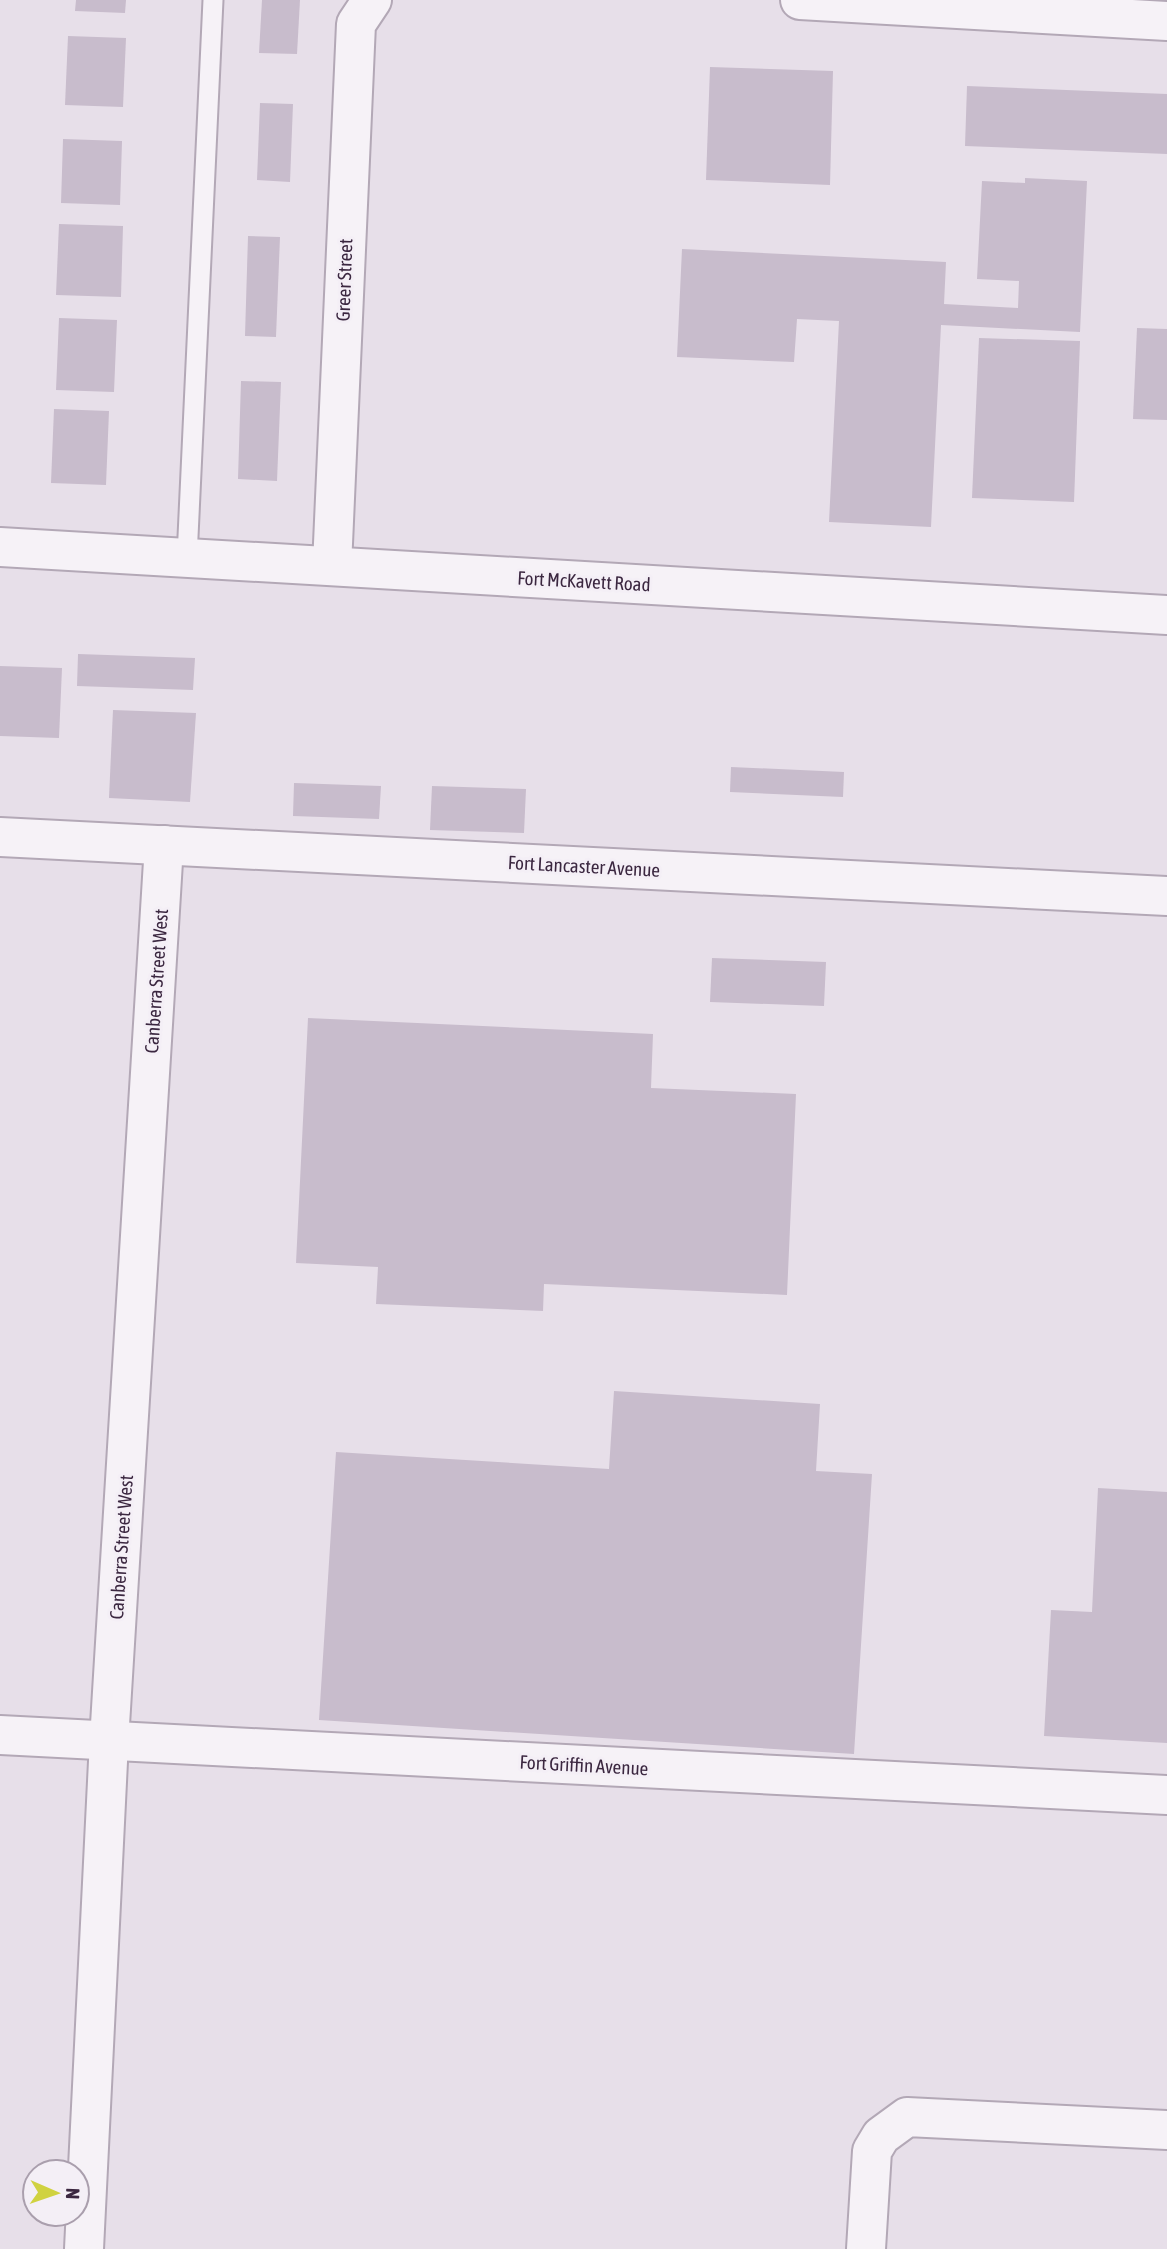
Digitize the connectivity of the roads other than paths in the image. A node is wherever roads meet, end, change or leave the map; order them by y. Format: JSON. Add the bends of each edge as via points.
{"nodes":[{"id":1,"x":213,"y":0,"type":"edge"},
{"id":2,"x":372,"y":0,"type":"edge"},
{"id":3,"x":800,"y":0,"type":"edge"},
{"id":4,"x":976,"y":5,"type":"edge"},
{"id":5,"x":1167,"y":21,"type":"edge"},
{"id":6,"x":0,"y":547,"type":"edge"},
{"id":7,"x":187,"y":558,"type":"junction"},
{"id":8,"x":332,"y":566,"type":"junction"},
{"id":9,"x":1167,"y":615,"type":"edge"},
{"id":10,"x":0,"y":837,"type":"edge"},
{"id":11,"x":164,"y":845,"type":"junction"},
{"id":12,"x":1167,"y":896,"type":"edge"},
{"id":13,"x":0,"y":1735,"type":"edge"},
{"id":14,"x":108,"y":1741,"type":"junction"},
{"id":15,"x":1167,"y":1795,"type":"edge"},
{"id":16,"x":1167,"y":2130,"type":"edge"},
{"id":17,"x":84,"y":2249,"type":"edge"},
{"id":18,"x":866,"y":2249,"type":"edge"}],
"edges":[{"from":1,"to":7,"type":"lane"},
{"from":2,"to":8,"type":"street","name":"Greer Street","via":[[356,23]]},
{"from":3,"to":4,"type":"street"},
{"from":4,"to":5,"type":"street"},
{"from":6,"to":7,"type":"street","name":"Fort McKavett Road"},
{"from":7,"to":8,"type":"street","name":"Fort McKavett Road"},
{"from":8,"to":9,"type":"street","name":"Fort McKavett Road"},
{"from":10,"to":11,"type":"street","name":"Fort Lancaster Avenue"},
{"from":11,"to":12,"type":"street","name":"Fort Lancaster Avenue"},
{"from":11,"to":14,"type":"street","name":"Canberra Street West"},
{"from":13,"to":14,"type":"street","name":"Fort Griffin Avenue"},
{"from":14,"to":15,"type":"street","name":"Fort Griffin Avenue"},
{"from":14,"to":17,"type":"street","name":"Canberra Street West"},
{"from":16,"to":18,"type":"street","via":[[907,2118],[881,2136],[872,2151]]}]}
